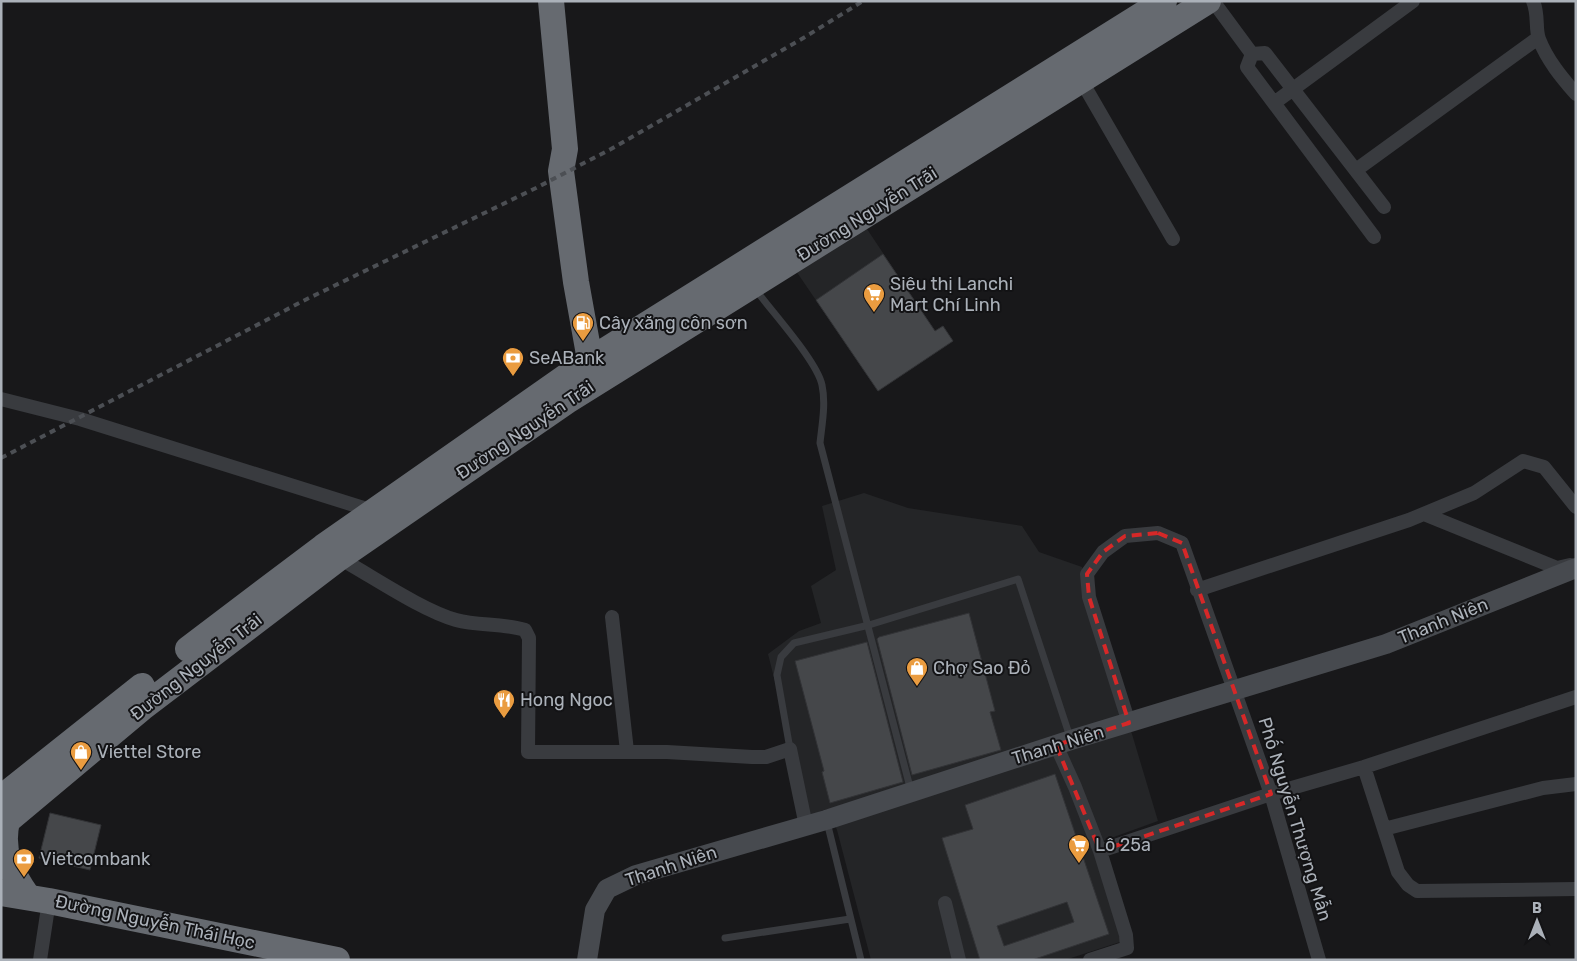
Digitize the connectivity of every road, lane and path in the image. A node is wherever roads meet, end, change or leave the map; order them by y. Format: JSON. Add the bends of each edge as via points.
{"nodes":[{"id":1,"x":551,"y":1,"type":"edge"},
{"id":2,"x":1164,"y":1,"type":"edge"},
{"id":3,"x":1208,"y":1,"type":"edge"},
{"id":4,"x":1213,"y":1,"type":"edge"},
{"id":5,"x":1413,"y":1,"type":"edge"},
{"id":6,"x":1533,"y":1,"type":"edge"},
{"id":7,"x":1538,"y":38,"type":"junction"},
{"id":8,"x":1252,"y":54,"type":"junction"},
{"id":9,"x":1081,"y":80,"type":"junction"},
{"id":10,"x":1294,"y":89,"type":"junction"},
{"id":11,"x":1576,"y":94,"type":"edge"},
{"id":12,"x":1274,"y":103,"type":"junction"},
{"id":13,"x":1356,"y":170,"type":"junction"},
{"id":14,"x":1384,"y":207,"type":"dead end"},
{"id":15,"x":1374,"y":238,"type":"dead end"},
{"id":16,"x":1173,"y":239,"type":"dead end"},
{"id":17,"x":747,"y":276,"type":"junction"},
{"id":18,"x":606,"y":363,"type":"junction"},
{"id":19,"x":1,"y":399,"type":"edge"},
{"id":20,"x":1576,"y":507,"type":"edge"},
{"id":21,"x":373,"y":511,"type":"junction"},
{"id":22,"x":1424,"y":514,"type":"junction"},
{"id":23,"x":331,"y":552,"type":"junction"},
{"id":24,"x":1576,"y":563,"type":"edge"},
{"id":25,"x":1576,"y":568,"type":"edge"},
{"id":26,"x":1197,"y":590,"type":"junction"},
{"id":27,"x":612,"y":617,"type":"dead end"},
{"id":28,"x":869,"y":625,"type":"junction"},
{"id":29,"x":1234,"y":691,"type":"junction"},
{"id":30,"x":1576,"y":697,"type":"edge"},
{"id":31,"x":1129,"y":723,"type":"junction"},
{"id":32,"x":1064,"y":743,"type":"junction"},
{"id":33,"x":790,"y":749,"type":"junction"},
{"id":34,"x":627,"y":751,"type":"junction"},
{"id":35,"x":1364,"y":767,"type":"junction"},
{"id":36,"x":1576,"y":784,"type":"edge"},
{"id":37,"x":912,"y":792,"type":"junction"},
{"id":38,"x":1270,"y":794,"type":"junction"},
{"id":39,"x":3,"y":815,"type":"edge"},
{"id":40,"x":826,"y":820,"type":"junction"},
{"id":41,"x":806,"y":826,"type":"junction"},
{"id":42,"x":1384,"y":829,"type":"junction"},
{"id":43,"x":1100,"y":851,"type":"junction"},
{"id":44,"x":1576,"y":889,"type":"edge"},
{"id":45,"x":17,"y":896,"type":"edge"},
{"id":46,"x":945,"y":903,"type":"dead end"},
{"id":47,"x":850,"y":919,"type":"junction"},
{"id":48,"x":725,"y":938,"type":"dead end"},
{"id":49,"x":40,"y":960,"type":"edge"},
{"id":50,"x":338,"y":960,"type":"edge"},
{"id":51,"x":587,"y":960,"type":"edge"},
{"id":52,"x":861,"y":960,"type":"edge"},
{"id":53,"x":959,"y":960,"type":"edge"},
{"id":54,"x":1090,"y":960,"type":"edge"},
{"id":55,"x":1319,"y":960,"type":"edge"}],
"edges":[{"from":1,"to":18,"type":"highway","via":[[564,149],[561,171],[576,282]]},
{"from":2,"to":17,"type":"highway","name":"Đường Nguyễn Trãi"},
{"from":3,"to":9,"type":"highway","name":"Đường Nguyễn Trãi"},
{"from":4,"to":8,"type":"street"},
{"from":5,"to":10,"type":"street"},
{"from":6,"to":7,"type":"street"},
{"from":7,"to":11,"type":"street","via":[[1558,73]]},
{"from":7,"to":13,"type":"street"},
{"from":8,"to":10,"type":"street","via":[[1265,53]]},
{"from":8,"to":12,"type":"street","via":[[1247,67]]},
{"from":9,"to":16,"type":"street"},
{"from":9,"to":17,"type":"highway","name":"Đường Nguyễn Trãi"},
{"from":10,"to":12,"type":"street"},
{"from":10,"to":13,"type":"street"},
{"from":12,"to":15,"type":"street"},
{"from":13,"to":14,"type":"street"},
{"from":17,"to":18,"type":"highway","name":"Đường Nguyễn Trãi"},
{"from":17,"to":28,"type":"lane","via":[[822,383],[824,403],[820,443]]},
{"from":18,"to":21,"type":"highway","name":"Đường Nguyễn Trãi"},
{"from":18,"to":23,"type":"highway","name":"Đường Nguyễn Trãi"},
{"from":19,"to":21,"type":"street","via":[[80,419]]},
{"from":20,"to":22,"type":"street","via":[[1544,467],[1523,462],[1474,493]]},
{"from":21,"to":23,"type":"highway","name":"Đường Nguyễn Trãi"},
{"from":22,"to":24,"type":"street","via":[[1557,568]]},
{"from":22,"to":26,"type":"street"},
{"from":23,"to":34,"type":"street","via":[[436,612],[457,620],[525,630],[529,638],[528,752]]},
{"from":23,"to":39,"type":"highway","name":"Đường Nguyễn Trãi","via":[[142,708]]},
{"from":25,"to":29,"type":"street","name":"Thanh Niên","via":[[1386,644]]},
{"from":26,"to":29,"type":"street","name":"Phố Nguyễn Thượng Mẫn"},
{"from":26,"to":31,"type":"street","name":"Phố Nguyễn Thượng Mẫn","via":[[1182,543],[1158,533],[1124,536],[1103,552],[1087,574],[1089,597]]},
{"from":27,"to":34,"type":"street"},
{"from":28,"to":32,"type":"lane","via":[[1018,579]]},
{"from":28,"to":33,"type":"lane","via":[[794,643],[781,657],[777,675]]},
{"from":28,"to":37,"type":"lane"},
{"from":29,"to":31,"type":"street","name":"Thanh Niên"},
{"from":29,"to":38,"type":"street","name":"Phố Nguyễn Thượng Mẫn"},
{"from":30,"to":35,"type":"street"},
{"from":31,"to":32,"type":"street","name":"Thanh Niên"},
{"from":32,"to":37,"type":"street","name":"Thanh Niên"},
{"from":32,"to":43,"type":"street","via":[[1075,787]]},
{"from":33,"to":34,"type":"street","via":[[752,757]]},
{"from":33,"to":41,"type":"street"},
{"from":35,"to":38,"type":"street"},
{"from":35,"to":42,"type":"street"},
{"from":36,"to":42,"type":"street","via":[[1543,788]]},
{"from":37,"to":40,"type":"street","name":"Thanh Niên"},
{"from":38,"to":43,"type":"street"},
{"from":38,"to":55,"type":"street","name":"Phố Nguyễn Thượng Mẫn"},
{"from":39,"to":45,"type":"highway","via":[[7,861]]},
{"from":40,"to":41,"type":"street","name":"Thanh Niên"},
{"from":40,"to":47,"type":"lane"},
{"from":41,"to":51,"type":"street","name":"Thanh Niên","via":[[636,875],[608,889],[595,910]]},
{"from":42,"to":44,"type":"street","via":[[1398,872],[1417,891]]},
{"from":43,"to":54,"type":"street","via":[[1126,935],[1127,948]]},
{"from":45,"to":49,"type":"street"},
{"from":45,"to":50,"type":"highway","name":"Đường Nguyễn Thái Học"},
{"from":46,"to":53,"type":"street"},
{"from":47,"to":48,"type":"lane"},
{"from":47,"to":52,"type":"lane"}]}
